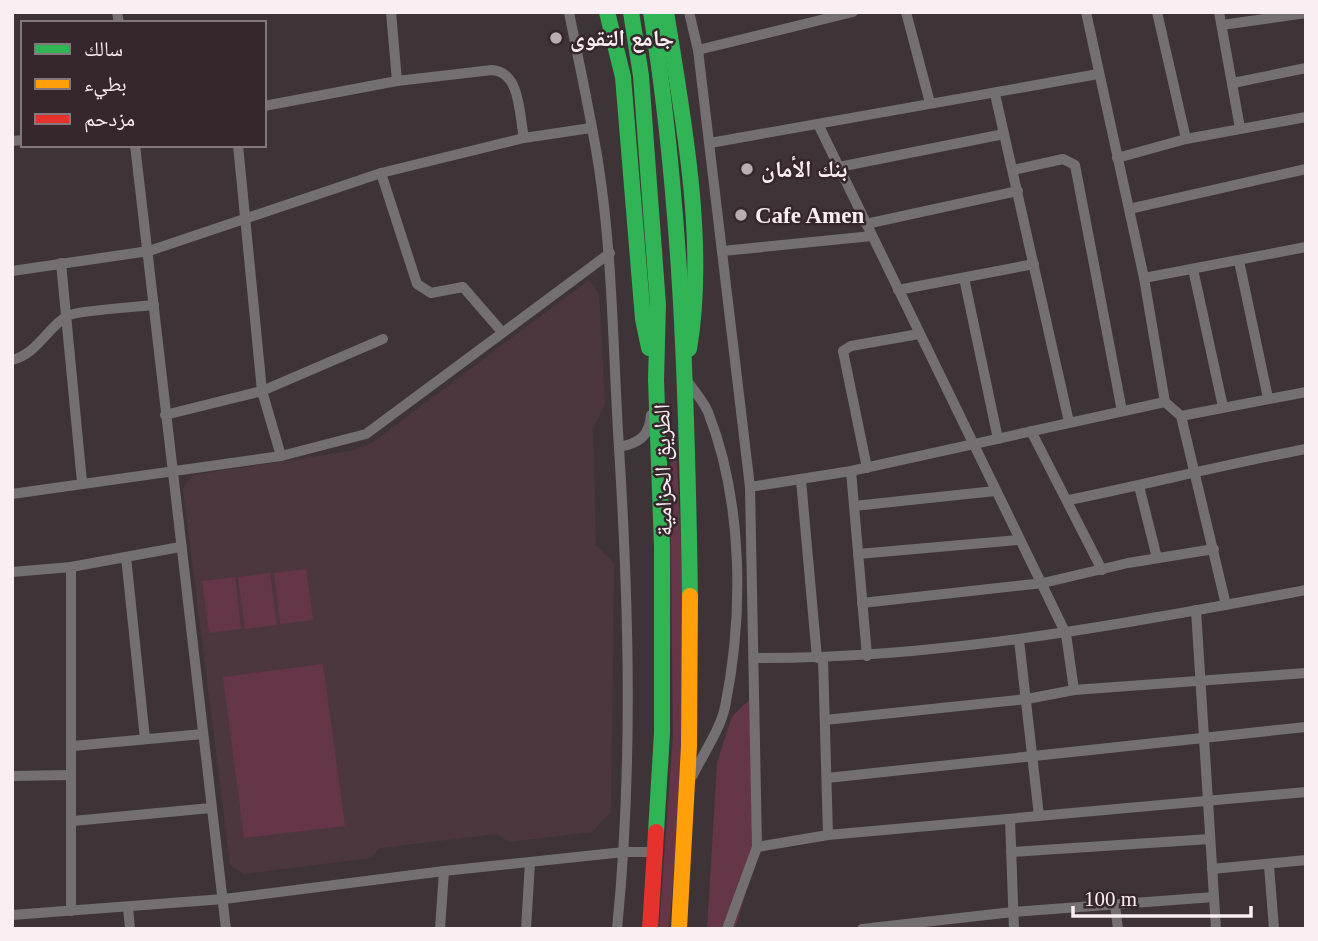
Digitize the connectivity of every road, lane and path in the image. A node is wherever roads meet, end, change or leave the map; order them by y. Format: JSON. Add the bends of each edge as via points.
{"nodes":[{"id":1,"x":391,"y":12,"type":"edge"},
{"id":2,"x":569,"y":12,"type":"edge"},
{"id":3,"x":607,"y":12,"type":"edge"},
{"id":4,"x":631,"y":12,"type":"edge"},
{"id":5,"x":652,"y":12,"type":"edge"},
{"id":6,"x":666,"y":12,"type":"edge"},
{"id":7,"x":689,"y":12,"type":"edge"},
{"id":8,"x":853,"y":12,"type":"edge"},
{"id":9,"x":906,"y":12,"type":"edge"},
{"id":10,"x":1086,"y":12,"type":"edge"},
{"id":11,"x":1157,"y":12,"type":"edge"},
{"id":12,"x":1219,"y":12,"type":"edge"},
{"id":13,"x":1306,"y":13,"type":"edge"},
{"id":14,"x":1222,"y":25,"type":"junction"},
{"id":15,"x":698,"y":50,"type":"junction"},
{"id":16,"x":1306,"y":68,"type":"edge"},
{"id":17,"x":1098,"y":74,"type":"junction"},
{"id":18,"x":397,"y":81,"type":"junction"},
{"id":19,"x":1233,"y":83,"type":"junction"},
{"id":20,"x":995,"y":94,"type":"junction"},
{"id":21,"x":930,"y":103,"type":"junction"},
{"id":22,"x":266,"y":106,"type":"edge"},
{"id":23,"x":1306,"y":117,"type":"edge"},
{"id":24,"x":818,"y":124,"type":"junction"},
{"id":25,"x":591,"y":128,"type":"junction"},
{"id":26,"x":1240,"y":128,"type":"junction"},
{"id":27,"x":1004,"y":134,"type":"junction"},
{"id":28,"x":524,"y":138,"type":"junction"},
{"id":29,"x":1186,"y":139,"type":"junction"},
{"id":30,"x":710,"y":143,"type":"junction"},
{"id":31,"x":135,"y":147,"type":"edge"},
{"id":32,"x":238,"y":147,"type":"edge"},
{"id":33,"x":1117,"y":158,"type":"junction"},
{"id":34,"x":839,"y":167,"type":"junction"},
{"id":35,"x":1306,"y":169,"type":"edge"},
{"id":36,"x":1013,"y":170,"type":"junction"},
{"id":37,"x":381,"y":173,"type":"junction"},
{"id":38,"x":1018,"y":191,"type":"junction"},
{"id":39,"x":1129,"y":209,"type":"junction"},
{"id":40,"x":245,"y":221,"type":"junction"},
{"id":41,"x":866,"y":224,"type":"junction"},
{"id":42,"x":872,"y":236,"type":"junction"},
{"id":43,"x":1306,"y":247,"type":"edge"},
{"id":44,"x":149,"y":251,"type":"junction"},
{"id":45,"x":723,"y":251,"type":"junction"},
{"id":46,"x":610,"y":253,"type":"junction"},
{"id":47,"x":1239,"y":261,"type":"junction"},
{"id":48,"x":61,"y":262,"type":"junction"},
{"id":49,"x":1034,"y":264,"type":"junction"},
{"id":50,"x":1193,"y":269,"type":"junction"},
{"id":51,"x":12,"y":271,"type":"edge"},
{"id":52,"x":964,"y":278,"type":"junction"},
{"id":53,"x":1144,"y":278,"type":"junction"},
{"id":54,"x":898,"y":290,"type":"junction"},
{"id":55,"x":154,"y":305,"type":"junction"},
{"id":56,"x":68,"y":316,"type":"junction"},
{"id":57,"x":502,"y":332,"type":"junction"},
{"id":58,"x":919,"y":334,"type":"junction"},
{"id":59,"x":383,"y":339,"type":"dead end"},
{"id":60,"x":12,"y":360,"type":"edge"},
{"id":61,"x":684,"y":377,"type":"junction"},
{"id":62,"x":656,"y":380,"type":"junction"},
{"id":63,"x":261,"y":391,"type":"junction"},
{"id":64,"x":1306,"y":392,"type":"edge"},
{"id":65,"x":1268,"y":398,"type":"junction"},
{"id":66,"x":1165,"y":402,"type":"junction"},
{"id":67,"x":1223,"y":407,"type":"junction"},
{"id":68,"x":1122,"y":411,"type":"junction"},
{"id":69,"x":165,"y":415,"type":"junction"},
{"id":70,"x":1181,"y":416,"type":"junction"},
{"id":71,"x":1069,"y":422,"type":"junction"},
{"id":72,"x":1031,"y":431,"type":"junction"},
{"id":73,"x":998,"y":439,"type":"junction"},
{"id":74,"x":972,"y":445,"type":"junction"},
{"id":75,"x":619,"y":447,"type":"junction"},
{"id":76,"x":1306,"y":449,"type":"edge"},
{"id":77,"x":281,"y":456,"type":"junction"},
{"id":78,"x":867,"y":468,"type":"junction"},
{"id":79,"x":170,"y":469,"type":"junction"},
{"id":80,"x":1196,"y":470,"type":"junction"},
{"id":81,"x":851,"y":471,"type":"junction"},
{"id":82,"x":801,"y":480,"type":"junction"},
{"id":83,"x":82,"y":482,"type":"junction"},
{"id":84,"x":1139,"y":486,"type":"junction"},
{"id":85,"x":750,"y":487,"type":"junction"},
{"id":86,"x":995,"y":491,"type":"junction"},
{"id":87,"x":12,"y":494,"type":"edge"},
{"id":88,"x":1069,"y":500,"type":"junction"},
{"id":89,"x":854,"y":506,"type":"junction"},
{"id":90,"x":1020,"y":540,"type":"junction"},
{"id":91,"x":180,"y":547,"type":"junction"},
{"id":92,"x":1214,"y":549,"type":"junction"},
{"id":93,"x":858,"y":554,"type":"junction"},
{"id":94,"x":127,"y":556,"type":"junction"},
{"id":95,"x":1157,"y":558,"type":"junction"},
{"id":96,"x":71,"y":567,"type":"junction"},
{"id":97,"x":1102,"y":570,"type":"junction"},
{"id":98,"x":12,"y":572,"type":"edge"},
{"id":99,"x":1043,"y":583,"type":"junction"},
{"id":100,"x":1306,"y":590,"type":"edge"},
{"id":101,"x":862,"y":603,"type":"junction"},
{"id":102,"x":1226,"y":605,"type":"junction"},
{"id":103,"x":1196,"y":610,"type":"junction"},
{"id":104,"x":1066,"y":634,"type":"junction"},
{"id":105,"x":1019,"y":640,"type":"junction"},
{"id":106,"x":867,"y":656,"type":"junction"},
{"id":107,"x":754,"y":658,"type":"junction"},
{"id":108,"x":820,"y":658,"type":"junction"},
{"id":109,"x":1306,"y":673,"type":"edge"},
{"id":110,"x":1202,"y":681,"type":"junction"},
{"id":111,"x":1074,"y":690,"type":"junction"},
{"id":112,"x":1027,"y":699,"type":"junction"},
{"id":113,"x":825,"y":720,"type":"junction"},
{"id":114,"x":1306,"y":727,"type":"edge"},
{"id":115,"x":204,"y":734,"type":"junction"},
{"id":116,"x":145,"y":739,"type":"junction"},
{"id":117,"x":1205,"y":739,"type":"junction"},
{"id":118,"x":73,"y":746,"type":"junction"},
{"id":119,"x":1031,"y":755,"type":"junction"},
{"id":120,"x":71,"y":775,"type":"junction"},
{"id":121,"x":12,"y":776,"type":"edge"},
{"id":122,"x":827,"y":778,"type":"junction"},
{"id":123,"x":689,"y":782,"type":"junction"},
{"id":124,"x":1306,"y":792,"type":"edge"},
{"id":125,"x":1208,"y":802,"type":"junction"},
{"id":126,"x":211,"y":808,"type":"junction"},
{"id":127,"x":1039,"y":816,"type":"junction"},
{"id":128,"x":1010,"y":819,"type":"junction"},
{"id":129,"x":73,"y":821,"type":"junction"},
{"id":130,"x":828,"y":835,"type":"junction"},
{"id":131,"x":1210,"y":839,"type":"junction"},
{"id":132,"x":757,"y":847,"type":"junction"},
{"id":133,"x":624,"y":852,"type":"junction"},
{"id":134,"x":656,"y":852,"type":"junction"},
{"id":135,"x":1011,"y":852,"type":"junction"},
{"id":136,"x":1306,"y":860,"type":"edge"},
{"id":137,"x":530,"y":862,"type":"junction"},
{"id":138,"x":1269,"y":866,"type":"junction"},
{"id":139,"x":1212,"y":869,"type":"junction"},
{"id":140,"x":444,"y":871,"type":"junction"},
{"id":141,"x":1214,"y":897,"type":"junction"},
{"id":142,"x":224,"y":899,"type":"junction"},
{"id":143,"x":1115,"y":905,"type":"junction"},
{"id":144,"x":128,"y":907,"type":"junction"},
{"id":145,"x":71,"y":911,"type":"junction"},
{"id":146,"x":1013,"y":912,"type":"junction"},
{"id":147,"x":12,"y":915,"type":"edge"},
{"id":148,"x":130,"y":929,"type":"edge"},
{"id":149,"x":226,"y":929,"type":"edge"},
{"id":150,"x":440,"y":929,"type":"edge"},
{"id":151,"x":526,"y":929,"type":"edge"},
{"id":152,"x":617,"y":929,"type":"edge"},
{"id":153,"x":650,"y":929,"type":"edge"},
{"id":154,"x":679,"y":929,"type":"edge"},
{"id":155,"x":727,"y":929,"type":"edge"},
{"id":156,"x":862,"y":929,"type":"edge"},
{"id":157,"x":1014,"y":929,"type":"edge"},
{"id":158,"x":1118,"y":929,"type":"edge"},
{"id":159,"x":1216,"y":929,"type":"edge"},
{"id":160,"x":1274,"y":929,"type":"edge"}],
"edges":[{"from":1,"to":18,"type":"street"},
{"from":2,"to":25,"type":"street"},
{"from":3,"to":62,"type":"highway","via":[[623,77],[643,318]]},
{"from":4,"to":62,"type":"highway","name":"الطريق الحزامية","via":[[642,76],[653,206]]},
{"from":5,"to":61,"type":"highway","name":"الطريق الحزامية","via":[[675,204]]},
{"from":6,"to":61,"type":"highway","via":[[694,243],[694,325]]},
{"from":7,"to":15,"type":"street"},
{"from":8,"to":15,"type":"street"},
{"from":9,"to":21,"type":"street"},
{"from":10,"to":17,"type":"street"},
{"from":11,"to":29,"type":"street"},
{"from":12,"to":14,"type":"street"},
{"from":13,"to":14,"type":"street"},
{"from":14,"to":19,"type":"street"},
{"from":15,"to":30,"type":"street"},
{"from":16,"to":19,"type":"street"},
{"from":17,"to":20,"type":"street"},
{"from":17,"to":33,"type":"street"},
{"from":18,"to":22,"type":"street"},
{"from":18,"to":28,"type":"street","via":[[492,70],[504,73],[513,81]]},
{"from":19,"to":26,"type":"street"},
{"from":20,"to":21,"type":"street"},
{"from":20,"to":27,"type":"street"},
{"from":21,"to":24,"type":"street"},
{"from":23,"to":26,"type":"street"},
{"from":24,"to":30,"type":"street"},
{"from":24,"to":34,"type":"street"},
{"from":25,"to":28,"type":"street"},
{"from":25,"to":46,"type":"street"},
{"from":26,"to":29,"type":"street"},
{"from":27,"to":34,"type":"street"},
{"from":27,"to":36,"type":"street"},
{"from":28,"to":37,"type":"street"},
{"from":29,"to":33,"type":"street"},
{"from":30,"to":45,"type":"street"},
{"from":31,"to":44,"type":"street"},
{"from":32,"to":40,"type":"street"},
{"from":33,"to":39,"type":"street"},
{"from":34,"to":41,"type":"street"},
{"from":35,"to":39,"type":"street"},
{"from":36,"to":38,"type":"street"},
{"from":36,"to":68,"type":"street","via":[[1063,159],[1075,164]]},
{"from":37,"to":40,"type":"street"},
{"from":37,"to":57,"type":"street","via":[[417,284],[431,293],[463,287]]},
{"from":38,"to":41,"type":"street"},
{"from":38,"to":49,"type":"street"},
{"from":39,"to":53,"type":"street"},
{"from":40,"to":44,"type":"street"},
{"from":40,"to":63,"type":"street"},
{"from":41,"to":42,"type":"street"},
{"from":42,"to":45,"type":"street"},
{"from":42,"to":54,"type":"street"},
{"from":43,"to":47,"type":"street"},
{"from":44,"to":48,"type":"street"},
{"from":44,"to":55,"type":"street"},
{"from":45,"to":85,"type":"street"},
{"from":46,"to":57,"type":"street"},
{"from":46,"to":75,"type":"street"},
{"from":47,"to":50,"type":"street"},
{"from":47,"to":65,"type":"street"},
{"from":48,"to":51,"type":"street"},
{"from":48,"to":56,"type":"street"},
{"from":49,"to":52,"type":"street"},
{"from":49,"to":71,"type":"street"},
{"from":50,"to":53,"type":"street"},
{"from":50,"to":67,"type":"street"},
{"from":52,"to":54,"type":"street"},
{"from":52,"to":73,"type":"street"},
{"from":53,"to":66,"type":"street"},
{"from":54,"to":58,"type":"street"},
{"from":55,"to":56,"type":"street"},
{"from":55,"to":69,"type":"street"},
{"from":56,"to":60,"type":"street","via":[[38,346]]},
{"from":56,"to":83,"type":"street"},
{"from":57,"to":77,"type":"street","via":[[366,434]]},
{"from":58,"to":74,"type":"street"},
{"from":58,"to":78,"type":"street","via":[[843,351]]},
{"from":59,"to":63,"type":"street"},
{"from":61,"to":123,"type":"highway","name":"الطريق الحزامية"},
{"from":61,"to":123,"type":"street","via":[[707,409],[726,474],[735,562],[735,624],[724,710]]},
{"from":62,"to":75,"type":"street","via":[[644,438]]},
{"from":62,"to":134,"type":"highway","name":"الطريق الحزامية","via":[[662,547],[662,733]]},
{"from":63,"to":69,"type":"street"},
{"from":63,"to":77,"type":"street"},
{"from":64,"to":65,"type":"street"},
{"from":65,"to":67,"type":"street"},
{"from":66,"to":68,"type":"street"},
{"from":66,"to":70,"type":"street"},
{"from":67,"to":70,"type":"street"},
{"from":68,"to":71,"type":"street"},
{"from":69,"to":79,"type":"street"},
{"from":70,"to":80,"type":"street"},
{"from":71,"to":72,"type":"street"},
{"from":72,"to":73,"type":"street"},
{"from":72,"to":88,"type":"street"},
{"from":73,"to":74,"type":"street"},
{"from":74,"to":78,"type":"street"},
{"from":74,"to":86,"type":"street"},
{"from":75,"to":133,"type":"street","via":[[628,734]]},
{"from":76,"to":80,"type":"street"},
{"from":77,"to":79,"type":"street"},
{"from":78,"to":81,"type":"street"},
{"from":79,"to":83,"type":"street"},
{"from":79,"to":91,"type":"street"},
{"from":80,"to":84,"type":"street"},
{"from":80,"to":92,"type":"street"},
{"from":81,"to":82,"type":"street"},
{"from":81,"to":89,"type":"street"},
{"from":82,"to":85,"type":"street"},
{"from":82,"to":108,"type":"street"},
{"from":83,"to":87,"type":"street"},
{"from":84,"to":88,"type":"street"},
{"from":84,"to":95,"type":"street"},
{"from":85,"to":107,"type":"street"},
{"from":86,"to":89,"type":"street"},
{"from":86,"to":90,"type":"street"},
{"from":88,"to":97,"type":"street"},
{"from":89,"to":93,"type":"street"},
{"from":90,"to":93,"type":"street"},
{"from":90,"to":99,"type":"street"},
{"from":91,"to":94,"type":"street"},
{"from":91,"to":115,"type":"street"},
{"from":92,"to":95,"type":"street"},
{"from":92,"to":102,"type":"street"},
{"from":93,"to":101,"type":"street"},
{"from":94,"to":96,"type":"street"},
{"from":94,"to":116,"type":"street"},
{"from":95,"to":97,"type":"street"},
{"from":96,"to":98,"type":"street"},
{"from":96,"to":118,"type":"street"},
{"from":97,"to":99,"type":"street"},
{"from":99,"to":101,"type":"street"},
{"from":99,"to":104,"type":"street"},
{"from":100,"to":102,"type":"street"},
{"from":101,"to":106,"type":"street"},
{"from":102,"to":103,"type":"street"},
{"from":103,"to":104,"type":"street"},
{"from":103,"to":110,"type":"street"},
{"from":104,"to":105,"type":"street"},
{"from":104,"to":111,"type":"street"},
{"from":105,"to":106,"type":"street"},
{"from":105,"to":112,"type":"street"},
{"from":106,"to":108,"type":"street"},
{"from":107,"to":108,"type":"street"},
{"from":107,"to":132,"type":"street"},
{"from":108,"to":113,"type":"street"},
{"from":109,"to":110,"type":"street"},
{"from":110,"to":111,"type":"street"},
{"from":110,"to":117,"type":"street"},
{"from":111,"to":112,"type":"street"},
{"from":112,"to":113,"type":"street"},
{"from":112,"to":119,"type":"street"},
{"from":113,"to":122,"type":"street"},
{"from":114,"to":117,"type":"street"},
{"from":115,"to":116,"type":"street"},
{"from":115,"to":126,"type":"street"},
{"from":116,"to":118,"type":"street"},
{"from":117,"to":119,"type":"street"},
{"from":117,"to":125,"type":"street"},
{"from":118,"to":120,"type":"street"},
{"from":119,"to":122,"type":"street"},
{"from":119,"to":127,"type":"street"},
{"from":120,"to":121,"type":"street"},
{"from":120,"to":129,"type":"street"},
{"from":122,"to":130,"type":"street"},
{"from":123,"to":154,"type":"highway","name":"الطريق الحزامية"},
{"from":124,"to":125,"type":"street"},
{"from":125,"to":127,"type":"street"},
{"from":125,"to":131,"type":"street"},
{"from":126,"to":129,"type":"street"},
{"from":126,"to":142,"type":"street"},
{"from":127,"to":128,"type":"street"},
{"from":128,"to":130,"type":"street"},
{"from":128,"to":135,"type":"street"},
{"from":129,"to":145,"type":"street"},
{"from":130,"to":132,"type":"street"},
{"from":131,"to":135,"type":"street"},
{"from":131,"to":139,"type":"street"},
{"from":132,"to":155,"type":"street"},
{"from":133,"to":134,"type":"street"},
{"from":133,"to":137,"type":"street"},
{"from":133,"to":152,"type":"street"},
{"from":134,"to":153,"type":"highway","name":"الطريق الحزامية"},
{"from":135,"to":146,"type":"street"},
{"from":136,"to":138,"type":"street"},
{"from":137,"to":140,"type":"street"},
{"from":137,"to":151,"type":"street"},
{"from":138,"to":139,"type":"street"},
{"from":138,"to":160,"type":"street"},
{"from":139,"to":141,"type":"street"},
{"from":140,"to":142,"type":"street"},
{"from":140,"to":150,"type":"street"},
{"from":141,"to":143,"type":"street"},
{"from":141,"to":159,"type":"street"},
{"from":142,"to":144,"type":"street"},
{"from":142,"to":149,"type":"street"},
{"from":143,"to":146,"type":"street"},
{"from":143,"to":158,"type":"street"},
{"from":144,"to":145,"type":"street"},
{"from":144,"to":148,"type":"street"},
{"from":145,"to":147,"type":"street"},
{"from":146,"to":156,"type":"street"},
{"from":146,"to":157,"type":"street"}]}
